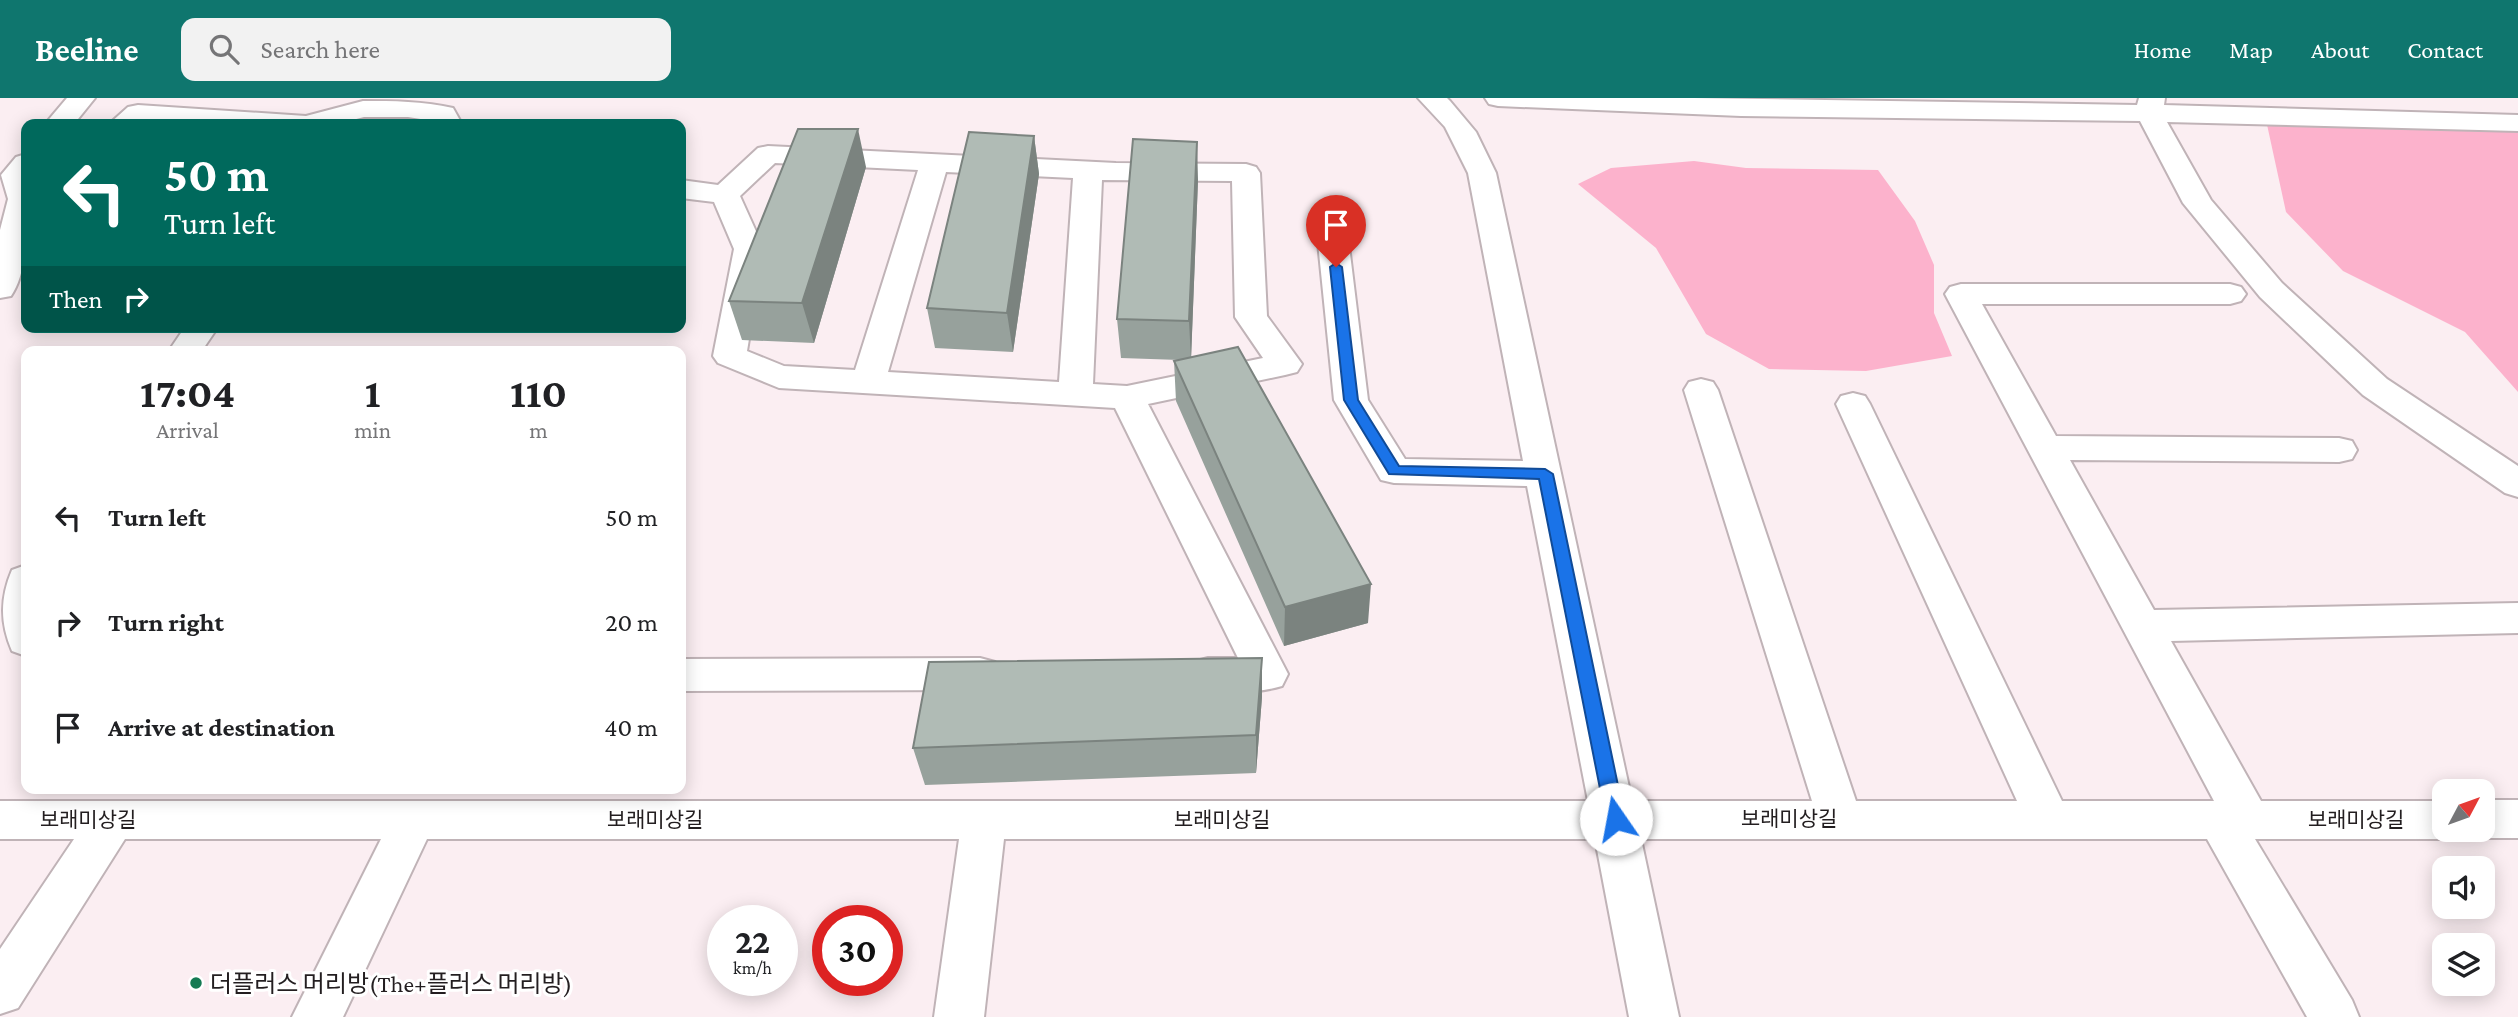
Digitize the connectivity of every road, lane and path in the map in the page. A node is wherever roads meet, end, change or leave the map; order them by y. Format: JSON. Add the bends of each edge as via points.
{"nodes":[{"id":1,"x":82,"y":98,"type":"edge"},
{"id":2,"x":1431,"y":98,"type":"edge"},
{"id":3,"x":1498,"y":98,"type":"edge"},
{"id":4,"x":2150,"y":105,"type":"edge"},
{"id":5,"x":64,"y":119,"type":"edge"},
{"id":6,"x":130,"y":119,"type":"edge"},
{"id":7,"x":230,"y":119,"type":"edge"},
{"id":8,"x":326,"y":119,"type":"edge"},
{"id":9,"x":446,"y":119,"type":"edge"},
{"id":10,"x":2518,"y":123,"type":"edge"},
{"id":11,"x":934,"y":163,"type":"junction"},
{"id":12,"x":21,"y":168,"type":"edge"},
{"id":13,"x":1088,"y":171,"type":"junction"},
{"id":14,"x":21,"y":189,"type":"edge"},
{"id":15,"x":686,"y":190,"type":"edge"},
{"id":16,"x":726,"y":195,"type":"junction"},
{"id":17,"x":21,"y":213,"type":"edge"},
{"id":18,"x":1330,"y":214,"type":"dead end"},
{"id":19,"x":0,"y":289,"type":"edge"},
{"id":20,"x":2230,"y":294,"type":"dead end"},
{"id":21,"x":868,"y":382,"type":"junction"},
{"id":22,"x":1701,"y":390,"type":"dead end"},
{"id":23,"x":1075,"y":394,"type":"junction"},
{"id":24,"x":1127,"y":397,"type":"junction"},
{"id":25,"x":1853,"y":404,"type":"dead end"},
{"id":26,"x":2045,"y":448,"type":"junction"},
{"id":27,"x":2339,"y":450,"type":"dead end"},
{"id":28,"x":1545,"y":474,"type":"junction"},
{"id":29,"x":2518,"y":484,"type":"edge"},
{"id":30,"x":21,"y":592,"type":"edge"},
{"id":31,"x":2518,"y":618,"type":"edge"},
{"id":32,"x":2143,"y":626,"type":"junction"},
{"id":33,"x":21,"y":629,"type":"edge"},
{"id":34,"x":1016,"y":674,"type":"edge"},
{"id":35,"x":1169,"y":674,"type":"edge"},
{"id":36,"x":686,"y":675,"type":"edge"},
{"id":37,"x":390,"y":810,"type":"edge"},
{"id":38,"x":1616,"y":819,"type":"junction"},
{"id":39,"x":1840,"y":819,"type":"junction"},
{"id":40,"x":2518,"y":819,"type":"edge"},
{"id":41,"x":0,"y":820,"type":"edge"},
{"id":42,"x":113,"y":820,"type":"junction"},
{"id":43,"x":984,"y":820,"type":"junction"},
{"id":44,"x":2048,"y":820,"type":"junction"},
{"id":45,"x":2234,"y":820,"type":"junction"},
{"id":46,"x":2432,"y":820,"type":"edge"},
{"id":47,"x":2496,"y":820,"type":"edge"},
{"id":48,"x":0,"y":991,"type":"edge"},
{"id":49,"x":317,"y":1017,"type":"edge"},
{"id":50,"x":959,"y":1017,"type":"edge"},
{"id":51,"x":1654,"y":1017,"type":"edge"},
{"id":52,"x":2334,"y":1017,"type":"edge"}],
"edges":[{"from":1,"to":5,"type":"street"},
{"from":2,"to":28,"type":"street","via":[[1451,113],[1482,173]]},
{"from":3,"to":4,"type":"street","via":[[1741,108]]},
{"from":4,"to":10,"type":"street"},
{"from":4,"to":29,"type":"street","via":[[2198,203],[2271,290],[2375,387]]},
{"from":6,"to":7,"type":"street","via":[[138,113]]},
{"from":8,"to":9,"type":"street","via":[[363,109],[408,108],[443,114]]},
{"from":11,"to":13,"type":"street"},
{"from":11,"to":16,"type":"street","via":[[768,154]]},
{"from":11,"to":21,"type":"street"},
{"from":12,"to":14,"type":"street","via":[[15,175]]},
{"from":13,"to":23,"type":"street"},
{"from":13,"to":24,"type":"street","via":[[1246,173],[1251,317],[1285,364]]},
{"from":15,"to":16,"type":"street"},
{"from":16,"to":21,"type":"street","via":[[749,249],[730,356],[779,377]]},
{"from":17,"to":19,"type":"street"},
{"from":18,"to":28,"type":"street","via":[[1351,400],[1394,471]]},
{"from":20,"to":26,"type":"street","via":[[1961,294]]},
{"from":21,"to":23,"type":"street"},
{"from":22,"to":39,"type":"street"},
{"from":23,"to":24,"type":"street"},
{"from":24,"to":35,"type":"street","via":[[1267,674]]},
{"from":25,"to":44,"type":"street"},
{"from":26,"to":27,"type":"street"},
{"from":26,"to":32,"type":"street"},
{"from":28,"to":38,"type":"street"},
{"from":30,"to":33,"type":"street","via":[[13,612]]},
{"from":31,"to":32,"type":"street"},
{"from":32,"to":45,"type":"street"},
{"from":34,"to":36,"type":"street"},
{"from":37,"to":42,"type":"street","name":"보래미상길"},
{"from":37,"to":43,"type":"street","name":"보래미상길"},
{"from":37,"to":49,"type":"street"},
{"from":38,"to":39,"type":"street","name":"보래미상길"},
{"from":38,"to":43,"type":"street","name":"보래미상길"},
{"from":38,"to":51,"type":"street"},
{"from":39,"to":44,"type":"street","name":"보래미상길"},
{"from":40,"to":47,"type":"street"},
{"from":41,"to":42,"type":"street","name":"보래미상길"},
{"from":42,"to":48,"type":"street"},
{"from":43,"to":50,"type":"street"},
{"from":44,"to":45,"type":"street","name":"보래미상길"},
{"from":45,"to":46,"type":"street","name":"보래미상길"},
{"from":45,"to":52,"type":"street"}]}
